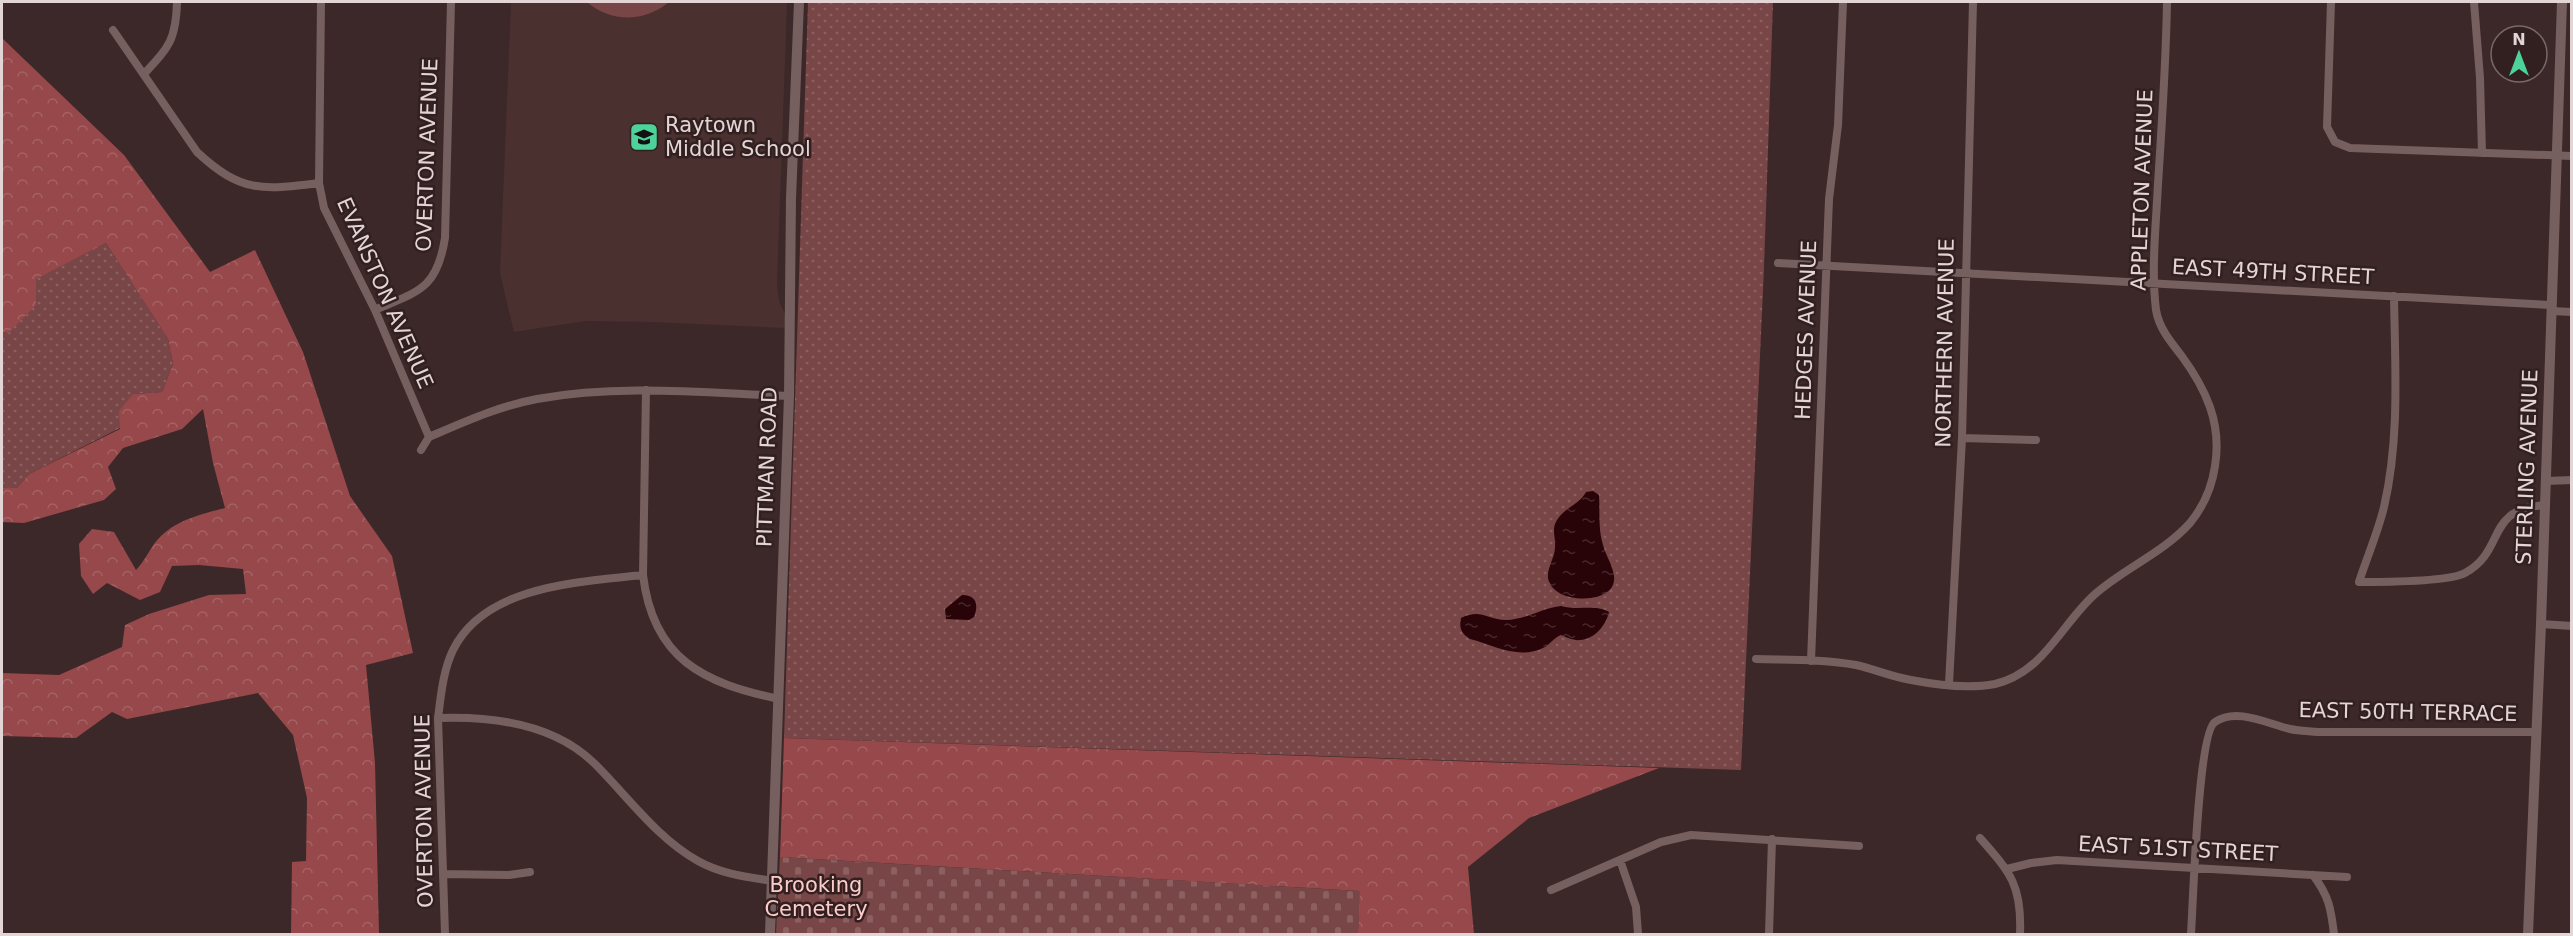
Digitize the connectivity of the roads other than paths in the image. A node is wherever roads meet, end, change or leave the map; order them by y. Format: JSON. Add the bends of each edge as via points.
{"nodes":[{"id":1,"x":177,"y":2,"type":"edge"},
{"id":2,"x":321,"y":2,"type":"edge"},
{"id":3,"x":451,"y":2,"type":"edge"},
{"id":4,"x":799,"y":2,"type":"edge"},
{"id":5,"x":1843,"y":2,"type":"edge"},
{"id":6,"x":1973,"y":2,"type":"edge"},
{"id":7,"x":2168,"y":2,"type":"edge"},
{"id":8,"x":2331,"y":2,"type":"edge"},
{"id":9,"x":2474,"y":2,"type":"edge"},
{"id":10,"x":2562,"y":2,"type":"edge"},
{"id":11,"x":113,"y":30,"type":"dead end"},
{"id":12,"x":144,"y":74,"type":"junction"},
{"id":13,"x":2482,"y":153,"type":"junction"},
{"id":14,"x":2556,"y":156,"type":"junction"},
{"id":15,"x":2571,"y":156,"type":"edge"},
{"id":16,"x":319,"y":183,"type":"junction"},
{"id":17,"x":1778,"y":263,"type":"dead end"},
{"id":18,"x":1827,"y":266,"type":"junction"},
{"id":19,"x":1965,"y":274,"type":"junction"},
{"id":20,"x":2156,"y":284,"type":"junction"},
{"id":21,"x":2394,"y":296,"type":"junction"},
{"id":22,"x":2551,"y":308,"type":"junction"},
{"id":23,"x":375,"y":310,"type":"junction"},
{"id":24,"x":2571,"y":312,"type":"edge"},
{"id":25,"x":646,"y":390,"type":"junction"},
{"id":26,"x":789,"y":396,"type":"junction"},
{"id":27,"x":429,"y":436,"type":"junction"},
{"id":28,"x":1962,"y":438,"type":"junction"},
{"id":29,"x":2036,"y":440,"type":"dead end"},
{"id":30,"x":421,"y":450,"type":"dead end"},
{"id":31,"x":2546,"y":480,"type":"junction"},
{"id":32,"x":2571,"y":480,"type":"edge"},
{"id":33,"x":2545,"y":505,"type":"junction"},
{"id":34,"x":643,"y":575,"type":"junction"},
{"id":35,"x":2541,"y":624,"type":"junction"},
{"id":36,"x":2571,"y":626,"type":"edge"},
{"id":37,"x":1756,"y":659,"type":"dead end"},
{"id":38,"x":1812,"y":661,"type":"junction"},
{"id":39,"x":1949,"y":684,"type":"junction"},
{"id":40,"x":779,"y":699,"type":"junction"},
{"id":41,"x":438,"y":718,"type":"junction"},
{"id":42,"x":2537,"y":732,"type":"junction"},
{"id":43,"x":1980,"y":838,"type":"dead end"},
{"id":44,"x":1772,"y":839,"type":"junction"},
{"id":45,"x":1859,"y":846,"type":"dead end"},
{"id":46,"x":1620,"y":860,"type":"junction"},
{"id":47,"x":2196,"y":868,"type":"junction"},
{"id":48,"x":2007,"y":869,"type":"junction"},
{"id":49,"x":530,"y":872,"type":"dead end"},
{"id":50,"x":443,"y":874,"type":"junction"},
{"id":51,"x":2313,"y":875,"type":"junction"},
{"id":52,"x":2347,"y":877,"type":"dead end"},
{"id":53,"x":773,"y":881,"type":"junction"},
{"id":54,"x":1551,"y":890,"type":"dead end"},
{"id":55,"x":445,"y":934,"type":"edge"},
{"id":56,"x":770,"y":934,"type":"edge"},
{"id":57,"x":1638,"y":934,"type":"edge"},
{"id":58,"x":1768,"y":934,"type":"edge"},
{"id":59,"x":2020,"y":934,"type":"edge"},
{"id":60,"x":2191,"y":934,"type":"edge"},
{"id":61,"x":2334,"y":934,"type":"edge"},
{"id":62,"x":2528,"y":934,"type":"edge"}],
"edges":[{"from":1,"to":12,"type":"street","via":[[176,26],[167,50]]},
{"from":2,"to":16,"type":"street","name":"EVANSTON AVENUE"},
{"from":3,"to":23,"type":"street","name":"OVERTON AVENUE","via":[[445,238],[441,262],[424,287]]},
{"from":4,"to":26,"type":"street","name":"PITTMAN ROAD","via":[[791,198]]},
{"from":5,"to":18,"type":"street","name":"HEDGES AVENUE"},
{"from":6,"to":19,"type":"street","name":"NORTHERN AVENUE"},
{"from":7,"to":20,"type":"street","name":"APPLETON AVENUE"},
{"from":8,"to":13,"type":"street","via":[[2326,127],[2335,142],[2350,148]]},
{"from":9,"to":13,"type":"street"},
{"from":10,"to":14,"type":"street","name":"STERLING AVENUE"},
{"from":11,"to":12,"type":"street"},
{"from":12,"to":16,"type":"street","via":[[197,152],[227,177],[248,186],[276,188]]},
{"from":13,"to":14,"type":"street"},
{"from":14,"to":15,"type":"street"},
{"from":14,"to":22,"type":"street","name":"STERLING AVENUE"},
{"from":16,"to":23,"type":"street","name":"EVANSTON AVENUE","via":[[324,208]]},
{"from":17,"to":18,"type":"street","name":"EAST 49TH STREET"},
{"from":18,"to":19,"type":"street","name":"EAST 49TH STREET"},
{"from":18,"to":38,"type":"street","name":"HEDGES AVENUE"},
{"from":19,"to":20,"type":"street","name":"EAST 49TH STREET"},
{"from":19,"to":28,"type":"street","name":"NORTHERN AVENUE"},
{"from":20,"to":21,"type":"street","name":"EAST 49TH STREET"},
{"from":20,"to":39,"type":"street","name":"APPLETON AVENUE","via":[[2161,329],[2200,382],[2213,413],[2216,463],[2206,499],[2191,522],[2168,543],[2093,596],[2030,667],[1995,684]]},
{"from":21,"to":22,"type":"street","name":"EAST 49TH STREET"},
{"from":21,"to":33,"type":"street","via":[[2393,450],[2384,508],[2359,582],[2463,575],[2484,557],[2510,515],[2527,506]]},
{"from":22,"to":24,"type":"street","name":"EAST 49TH STREET"},
{"from":22,"to":31,"type":"street","name":"STERLING AVENUE"},
{"from":23,"to":27,"type":"street","name":"EVANSTON AVENUE"},
{"from":25,"to":26,"type":"street"},
{"from":25,"to":27,"type":"street","via":[[535,399],[484,413]]},
{"from":25,"to":34,"type":"street"},
{"from":26,"to":40,"type":"street","name":"PITTMAN ROAD"},
{"from":27,"to":30,"type":"street"},
{"from":28,"to":29,"type":"street"},
{"from":28,"to":39,"type":"street","name":"NORTHERN AVENUE"},
{"from":31,"to":32,"type":"street"},
{"from":31,"to":33,"type":"street","name":"STERLING AVENUE"},
{"from":33,"to":35,"type":"street","name":"STERLING AVENUE"},
{"from":34,"to":40,"type":"street","via":[[645,598],[660,637],[678,656],[723,684]]},
{"from":34,"to":41,"type":"street","name":"OVERTON AVENUE","via":[[548,589],[508,600],[485,612],[466,629],[453,651]]},
{"from":35,"to":36,"type":"street"},
{"from":35,"to":42,"type":"street","name":"STERLING AVENUE"},
{"from":37,"to":38,"type":"street"},
{"from":38,"to":39,"type":"street","via":[[1855,665],[1911,680]]},
{"from":40,"to":53,"type":"street","name":"PITTMAN ROAD"},
{"from":41,"to":50,"type":"street","name":"OVERTON AVENUE"},
{"from":41,"to":53,"type":"street","via":[[497,719],[558,738],[595,763],[620,793],[683,852],[725,872]]},
{"from":42,"to":47,"type":"street","name":"EAST 50TH TERRACE","via":[[2318,732],[2294,730],[2254,718],[2231,716],[2214,722],[2209,729],[2202,771]]},
{"from":42,"to":62,"type":"street","name":"STERLING AVENUE"},
{"from":43,"to":48,"type":"street"},
{"from":44,"to":45,"type":"street"},
{"from":44,"to":46,"type":"street","via":[[1691,834]]},
{"from":44,"to":58,"type":"street"},
{"from":46,"to":54,"type":"street"},
{"from":46,"to":57,"type":"street","via":[[1636,908]]},
{"from":47,"to":48,"type":"street","name":"EAST 51ST STREET","via":[[2057,860]]},
{"from":47,"to":51,"type":"street","name":"EAST 51ST STREET"},
{"from":47,"to":60,"type":"street"},
{"from":48,"to":59,"type":"street","via":[[2021,911]]},
{"from":49,"to":50,"type":"street"},
{"from":50,"to":55,"type":"street","name":"OVERTON AVENUE"},
{"from":51,"to":52,"type":"street","name":"EAST 51ST STREET"},
{"from":51,"to":61,"type":"street","via":[[2332,910]]},
{"from":53,"to":56,"type":"street","name":"PITTMAN ROAD"}]}
